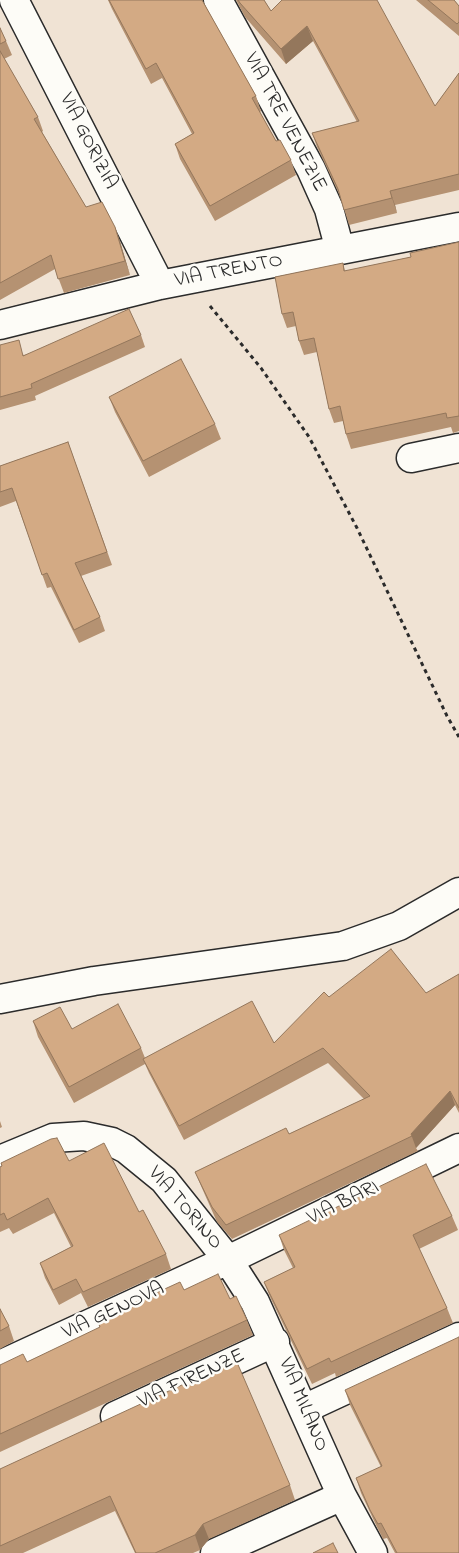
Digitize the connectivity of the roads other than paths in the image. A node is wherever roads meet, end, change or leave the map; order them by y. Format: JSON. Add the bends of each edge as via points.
{"nodes":[{"id":1,"x":14,"y":0,"type":"edge"},
{"id":2,"x":218,"y":0,"type":"edge"},
{"id":3,"x":459,"y":227,"type":"edge"},
{"id":4,"x":340,"y":250,"type":"junction"},
{"id":5,"x":173,"y":282,"type":"junction"},
{"id":6,"x":0,"y":325,"type":"edge"},
{"id":7,"x":459,"y":448,"type":"edge"},
{"id":8,"x":411,"y":458,"type":"dead end"},
{"id":9,"x":459,"y":892,"type":"edge"},
{"id":10,"x":0,"y":999,"type":"edge"},
{"id":11,"x":459,"y":1148,"type":"edge"},
{"id":12,"x":0,"y":1160,"type":"edge"},
{"id":13,"x":228,"y":1260,"type":"junction"},
{"id":14,"x":459,"y":1337,"type":"edge"},
{"id":15,"x":275,"y":1342,"type":"junction"},
{"id":16,"x":0,"y":1365,"type":"edge"},
{"id":17,"x":304,"y":1409,"type":"junction"},
{"id":18,"x":89,"y":1428,"type":"edge"},
{"id":19,"x":342,"y":1496,"type":"junction"},
{"id":20,"x":215,"y":1553,"type":"edge"},
{"id":21,"x":373,"y":1553,"type":"edge"}],
"edges":[{"from":1,"to":5,"type":"street","name":"VIA GORIZIA"},
{"from":2,"to":4,"type":"street","name":"VIA TRE VENEZIE","via":[[311,168]]},
{"from":3,"to":4,"type":"street","name":"VIA TRENTO"},
{"from":4,"to":5,"type":"street","name":"VIA TRENTO"},
{"from":5,"to":6,"type":"street","name":"VIA TRENTO"},
{"from":7,"to":8,"type":"street"},
{"from":9,"to":10,"type":"street","via":[[398,926],[343,946],[94,981]]},
{"from":11,"to":13,"type":"street","name":"VIA BARI"},
{"from":12,"to":13,"type":"street","name":"VIA TORINO","via":[[38,1142],[70,1135],[112,1142],[139,1158],[164,1180]]},
{"from":13,"to":15,"type":"street","name":"VIA MILANO","via":[[255,1302]]},
{"from":13,"to":16,"type":"street","name":"VIA GENOVA"},
{"from":14,"to":17,"type":"street"},
{"from":15,"to":17,"type":"street","name":"VIA MILANO"},
{"from":15,"to":18,"type":"street","name":"VIA FIRENZE"},
{"from":17,"to":19,"type":"street","name":"VIA MILANO"},
{"from":19,"to":20,"type":"street"},
{"from":19,"to":21,"type":"street","name":"VIA MILANO"}]}
